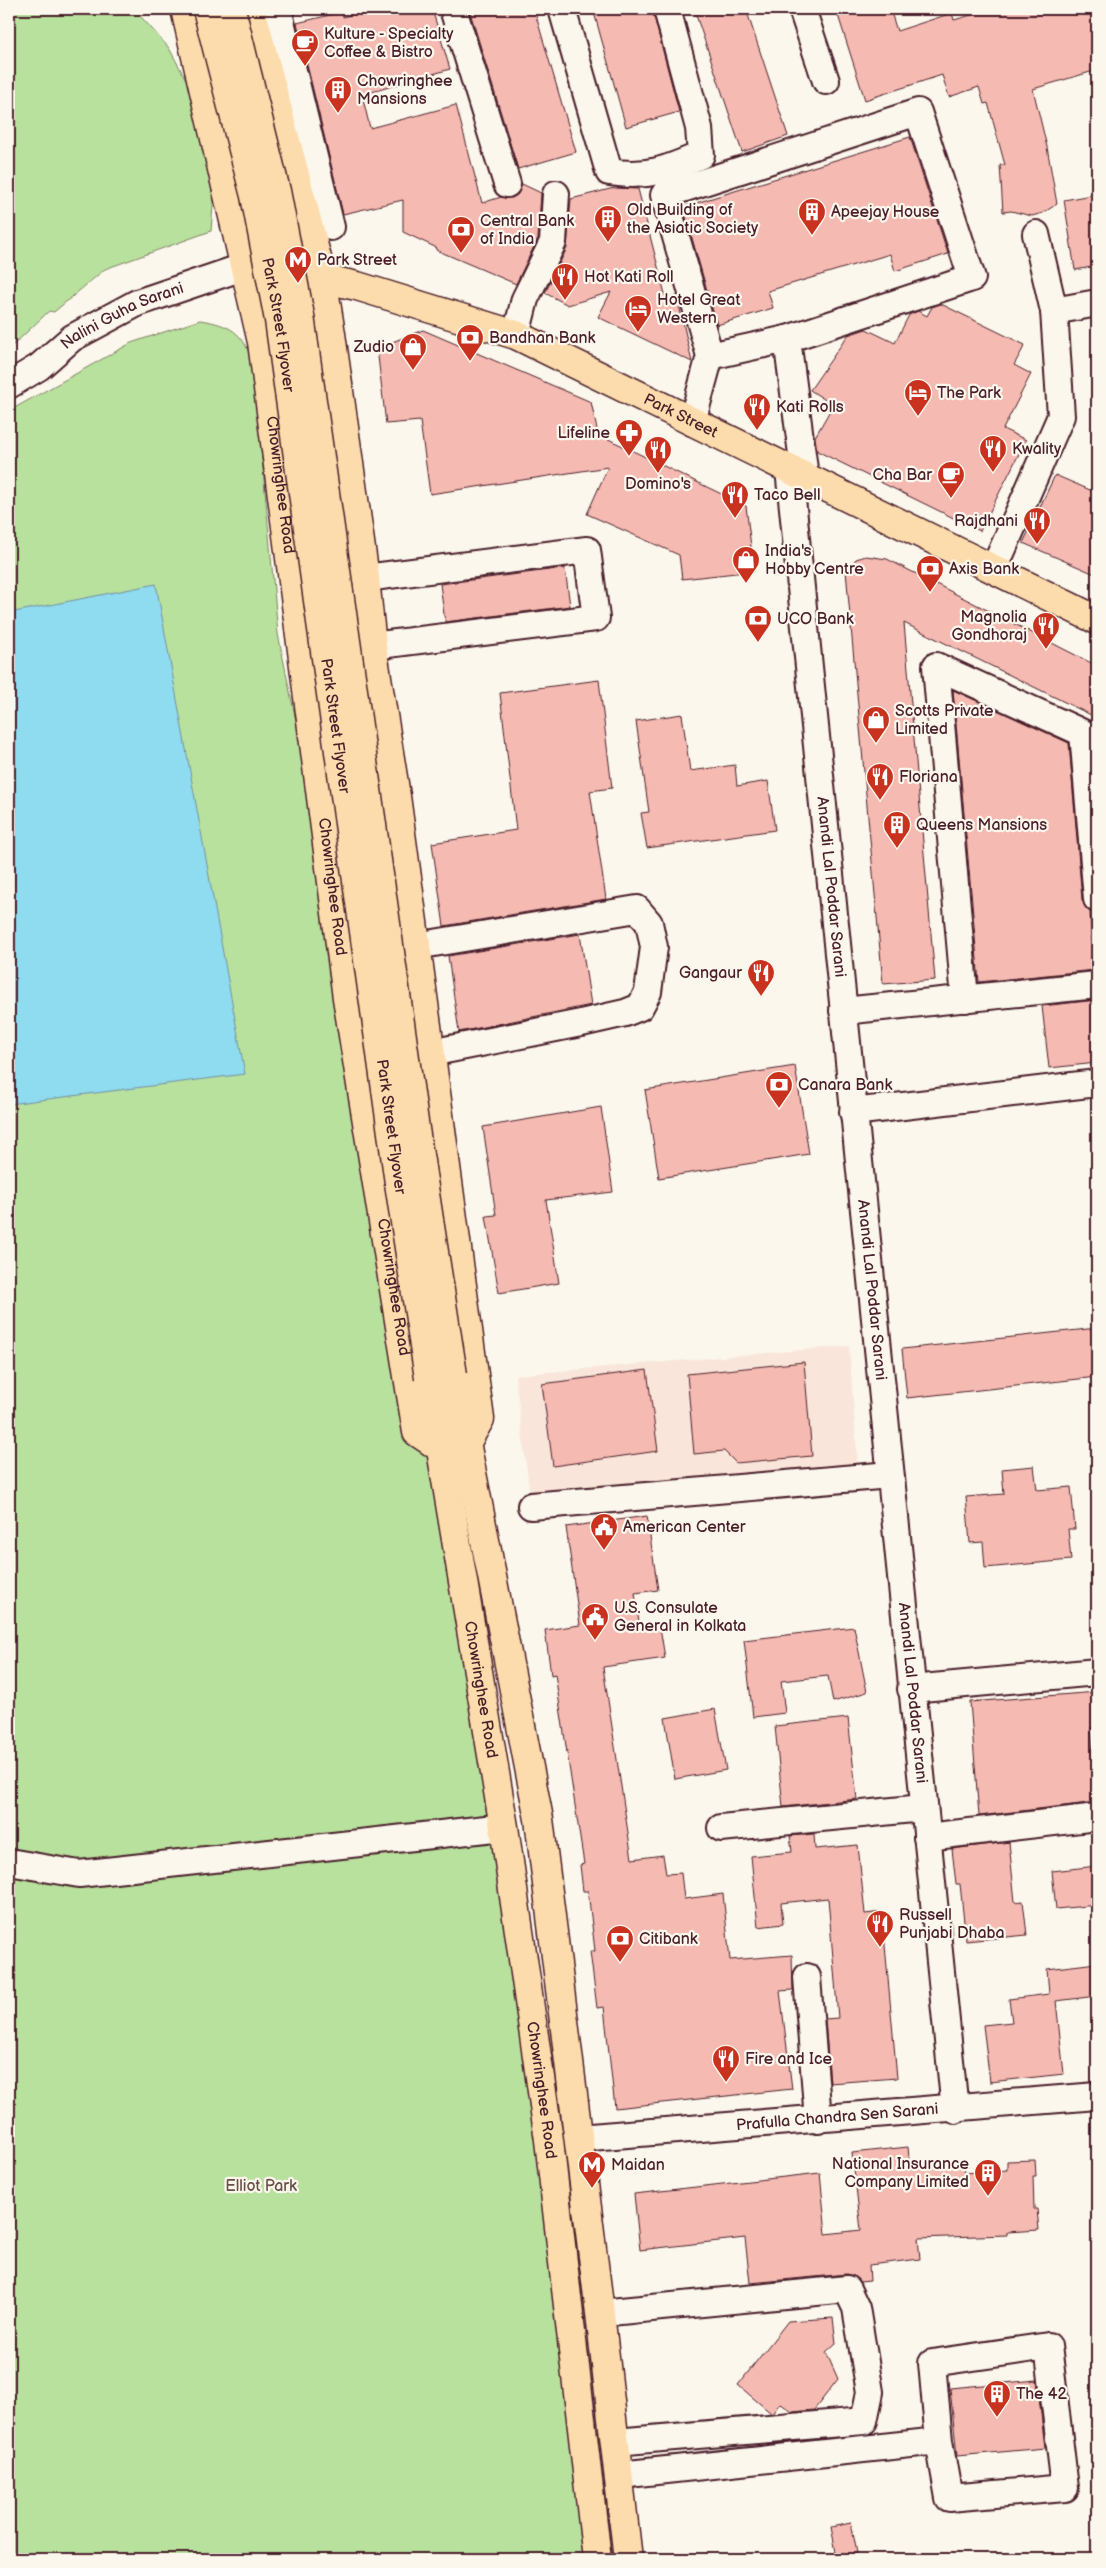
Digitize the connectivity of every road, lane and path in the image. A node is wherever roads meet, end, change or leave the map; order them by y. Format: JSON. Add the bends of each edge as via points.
{"nodes":[{"id":1,"x":255,"y":9,"type":"edge"},
{"id":2,"x":453,"y":9,"type":"edge"},
{"id":3,"x":562,"y":9,"type":"edge"},
{"id":4,"x":667,"y":9,"type":"edge"},
{"id":5,"x":802,"y":9,"type":"edge"},
{"id":6,"x":189,"y":12,"type":"edge"},
{"id":7,"x":826,"y":81,"type":"dead end"},
{"id":8,"x":507,"y":184,"type":"dead end"},
{"id":9,"x":556,"y":194,"type":"dead end"},
{"id":10,"x":331,"y":227,"type":"dead end"},
{"id":11,"x":1036,"y":234,"type":"dead end"},
{"id":12,"x":246,"y":266,"type":"junction"},
{"id":13,"x":322,"y":278,"type":"junction"},
{"id":14,"x":1097,"y":302,"type":"edge"},
{"id":15,"x":1054,"y":311,"type":"junction"},
{"id":16,"x":516,"y":335,"type":"junction"},
{"id":17,"x":787,"y":339,"type":"junction"},
{"id":18,"x":710,"y":356,"type":"junction"},
{"id":19,"x":9,"y":386,"type":"edge"},
{"id":20,"x":692,"y":422,"type":"junction"},
{"id":21,"x":797,"y":473,"type":"junction"},
{"id":22,"x":994,"y":570,"type":"junction"},
{"id":23,"x":365,"y":578,"type":"junction"},
{"id":24,"x":1096,"y":616,"type":"edge"},
{"id":25,"x":372,"y":646,"type":"junction"},
{"id":26,"x":1090,"y":736,"type":"edge"},
{"id":27,"x":396,"y":796,"type":"junction"},
{"id":28,"x":321,"y":801,"type":"junction"},
{"id":29,"x":1097,"y":899,"type":"edge"},
{"id":30,"x":426,"y":944,"type":"junction"},
{"id":31,"x":1097,"y":985,"type":"edge"},
{"id":32,"x":965,"y":999,"type":"junction"},
{"id":33,"x":843,"y":1011,"type":"junction"},
{"id":34,"x":440,"y":1051,"type":"junction"},
{"id":35,"x":1097,"y":1083,"type":"edge"},
{"id":36,"x":854,"y":1112,"type":"junction"},
{"id":37,"x":441,"y":1377,"type":"junction"},
{"id":38,"x":451,"y":1446,"type":"junction"},
{"id":39,"x":890,"y":1475,"type":"junction"},
{"id":40,"x":531,"y":1506,"type":"dead end"},
{"id":41,"x":1097,"y":1672,"type":"edge"},
{"id":42,"x":911,"y":1690,"type":"junction"},
{"id":43,"x":923,"y":1808,"type":"junction"},
{"id":44,"x":1097,"y":1817,"type":"edge"},
{"id":45,"x":504,"y":1827,"type":"junction"},
{"id":46,"x":721,"y":1828,"type":"dead end"},
{"id":47,"x":927,"y":1837,"type":"junction"},
{"id":48,"x":9,"y":1862,"type":"edge"},
{"id":49,"x":807,"y":1977,"type":"dead end"},
{"id":50,"x":572,"y":2086,"type":"junction"},
{"id":51,"x":541,"y":2090,"type":"junction"},
{"id":52,"x":1097,"y":2096,"type":"edge"},
{"id":53,"x":955,"y":2110,"type":"junction"},
{"id":54,"x":818,"y":2120,"type":"junction"},
{"id":55,"x":578,"y":2138,"type":"junction"},
{"id":56,"x":600,"y":2313,"type":"junction"},
{"id":57,"x":939,"y":2441,"type":"junction"},
{"id":58,"x":615,"y":2442,"type":"junction"},
{"id":59,"x":619,"y":2474,"type":"junction"},
{"id":60,"x":597,"y":2559,"type":"edge"},
{"id":61,"x":628,"y":2559,"type":"edge"}],
"edges":[{"from":1,"to":6,"type":"street"},
{"from":1,"to":10,"type":"street"},
{"from":1,"to":13,"type":"main road"},
{"from":1,"to":37,"type":"main road","name":"Park Street Flyover","bridge":true,"via":[[276,192],[300,316],[415,1129]]},
{"from":2,"to":8,"type":"street"},
{"from":3,"to":4,"type":"street","via":[[609,172],[634,176],[668,170],[701,155],[699,128]]},
{"from":5,"to":7,"type":"street"},
{"from":6,"to":12,"type":"main road","name":"Chowringhee Road"},
{"from":6,"to":37,"type":"main road","name":"Park Street Flyover","bridge":true,"via":[[255,196],[279,320],[399,1183]]},
{"from":9,"to":16,"type":"street","via":[[553,242],[525,299]]},
{"from":11,"to":15,"type":"street"},
{"from":12,"to":13,"type":"main road","name":"Park Street"},
{"from":12,"to":19,"type":"street","name":"Nalini Guha Sarani","via":[[137,303],[72,338],[39,367]]},
{"from":12,"to":28,"type":"main road","name":"Chowringhee Road","via":[[262,342]]},
{"from":13,"to":16,"type":"main road","name":"Park Street"},
{"from":13,"to":23,"type":"main road"},
{"from":14,"to":15,"type":"street"},
{"from":15,"to":22,"type":"street","via":[[1061,416]]},
{"from":16,"to":20,"type":"main road","name":"Park Street"},
{"from":17,"to":18,"type":"street"},
{"from":17,"to":18,"type":"street","via":[[972,278],[918,112],[664,195]]},
{"from":17,"to":21,"type":"street","name":"Anandi Lal Poddar Sarani"},
{"from":18,"to":20,"type":"street"},
{"from":20,"to":21,"type":"main road","name":"Park Street"},
{"from":21,"to":22,"type":"main road","name":"Park Street"},
{"from":21,"to":33,"type":"street","name":"Anandi Lal Poddar Sarani"},
{"from":22,"to":24,"type":"main road","name":"Park Street"},
{"from":23,"to":25,"type":"main road"},
{"from":23,"to":25,"type":"street","via":[[587,550],[596,618]]},
{"from":25,"to":27,"type":"main road"},
{"from":26,"to":29,"type":"street"},
{"from":26,"to":32,"type":"street","via":[[936,666]]},
{"from":27,"to":28,"type":"main road","via":[[380,781],[358,776],[336,784]]},
{"from":27,"to":30,"type":"main road"},
{"from":28,"to":38,"type":"main road","name":"Chowringhee Road","via":[[347,998],[417,1432]]},
{"from":30,"to":34,"type":"main road"},
{"from":30,"to":34,"type":"street","via":[[637,909],[649,922],[654,947],[648,992],[640,1007],[625,1013]]},
{"from":31,"to":32,"type":"street"},
{"from":32,"to":33,"type":"street"},
{"from":33,"to":36,"type":"street","name":"Anandi Lal Poddar Sarani"},
{"from":34,"to":38,"type":"main road","via":[[480,1419]]},
{"from":35,"to":36,"type":"street"},
{"from":36,"to":39,"type":"street","name":"Anandi Lal Poddar Sarani"},
{"from":37,"to":38,"type":"main road","name":"Park Street Flyover"},
{"from":38,"to":45,"type":"main road","name":"Chowringhee Road"},
{"from":38,"to":50,"type":"main road","name":"Chowringhee Road","via":[[539,1819]]},
{"from":39,"to":40,"type":"street"},
{"from":39,"to":42,"type":"street","name":"Anandi Lal Poddar Sarani"},
{"from":41,"to":42,"type":"street"},
{"from":42,"to":43,"type":"street","name":"Anandi Lal Poddar Sarani"},
{"from":43,"to":46,"type":"street"},
{"from":43,"to":47,"type":"street","name":"Anandi Lal Poddar Sarani"},
{"from":44,"to":47,"type":"street"},
{"from":45,"to":48,"type":"street","via":[[80,1874]]},
{"from":45,"to":51,"type":"main road","name":"Chowringhee Road"},
{"from":47,"to":53,"type":"street","name":"Anandi Lal Poddar Sarani"},
{"from":49,"to":54,"type":"street"},
{"from":50,"to":51,"type":"main road"},
{"from":50,"to":55,"type":"main road","name":"Chowringhee Road"},
{"from":51,"to":60,"type":"main road","name":"Chowringhee Road"},
{"from":52,"to":53,"type":"street","name":"Prafulla Chandra Sen Sarani"},
{"from":53,"to":54,"type":"street","name":"Prafulla Chandra Sen Sarani"},
{"from":54,"to":55,"type":"street","name":"Prafulla Chandra Sen Sarani"},
{"from":55,"to":56,"type":"main road","name":"Chowringhee Road"},
{"from":56,"to":58,"type":"main road","name":"Chowringhee Road"},
{"from":56,"to":58,"type":"street","via":[[847,2289],[856,2308],[870,2392],[864,2421]]},
{"from":57,"to":57,"type":"street","via":[[949,2498],[1065,2488],[1048,2346],[932,2363]]},
{"from":57,"to":59,"type":"street"},
{"from":58,"to":59,"type":"main road","name":"Chowringhee Road"},
{"from":59,"to":61,"type":"main road","name":"Chowringhee Road"}]}
